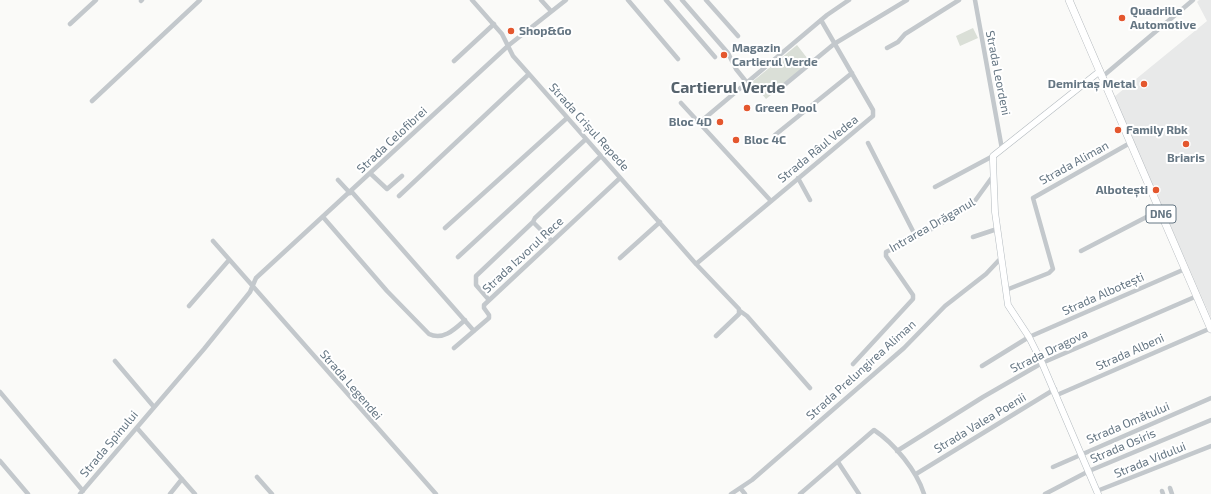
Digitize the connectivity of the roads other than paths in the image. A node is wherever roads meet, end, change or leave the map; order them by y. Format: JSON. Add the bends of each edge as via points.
{"nodes":[{"id":1,"x":96,"y":0,"type":"edge"},
{"id":2,"x":200,"y":0,"type":"edge"},
{"id":3,"x":472,"y":0,"type":"edge"},
{"id":4,"x":541,"y":0,"type":"edge"},
{"id":5,"x":566,"y":0,"type":"edge"},
{"id":6,"x":628,"y":0,"type":"edge"},
{"id":7,"x":666,"y":0,"type":"edge"},
{"id":8,"x":682,"y":0,"type":"edge"},
{"id":9,"x":706,"y":0,"type":"edge"},
{"id":10,"x":849,"y":0,"type":"edge"},
{"id":11,"x":907,"y":0,"type":"edge"},
{"id":12,"x":959,"y":0,"type":"edge"},
{"id":13,"x":975,"y":0,"type":"edge"},
{"id":14,"x":1069,"y":0,"type":"edge"},
{"id":15,"x":1193,"y":0,"type":"edge"},
{"id":16,"x":841,"y":2,"type":"edge"},
{"id":17,"x":551,"y":12,"type":"junction"},
{"id":18,"x":821,"y":20,"type":"junction"},
{"id":19,"x":70,"y":24,"type":"dead end"},
{"id":20,"x":494,"y":24,"type":"junction"},
{"id":21,"x":738,"y":36,"type":"dead end"},
{"id":22,"x":834,"y":44,"type":"junction"},
{"id":23,"x":509,"y":45,"type":"junction"},
{"id":24,"x":887,"y":48,"type":"dead end"},
{"id":25,"x":715,"y":58,"type":"dead end"},
{"id":26,"x":678,"y":59,"type":"dead end"},
{"id":27,"x":454,"y":61,"type":"dead end"},
{"id":28,"x":852,"y":73,"type":"junction"},
{"id":29,"x":529,"y":74,"type":"junction"},
{"id":30,"x":1101,"y":74,"type":"junction"},
{"id":31,"x":748,"y":84,"type":"junction"},
{"id":32,"x":782,"y":87,"type":"dead end"},
{"id":33,"x":92,"y":102,"type":"dead end"},
{"id":34,"x":681,"y":103,"type":"dead end"},
{"id":35,"x":567,"y":118,"type":"junction"},
{"id":36,"x":699,"y":123,"type":"junction"},
{"id":37,"x":776,"y":135,"type":"dead end"},
{"id":38,"x":586,"y":139,"type":"junction"},
{"id":39,"x":868,"y":143,"type":"dead end"},
{"id":40,"x":1130,"y":143,"type":"junction"},
{"id":41,"x":1002,"y":149,"type":"junction"},
{"id":42,"x":601,"y":156,"type":"junction"},
{"id":43,"x":993,"y":156,"type":"junction"},
{"id":44,"x":371,"y":174,"type":"junction"},
{"id":45,"x":402,"y":176,"type":"dead end"},
{"id":46,"x":993,"y":176,"type":"junction"},
{"id":47,"x":620,"y":178,"type":"junction"},
{"id":48,"x":798,"y":178,"type":"junction"},
{"id":49,"x":338,"y":180,"type":"dead end"},
{"id":50,"x":935,"y":187,"type":"dead end"},
{"id":51,"x":350,"y":192,"type":"junction"},
{"id":52,"x":399,"y":196,"type":"dead end"},
{"id":53,"x":810,"y":200,"type":"dead end"},
{"id":54,"x":771,"y":201,"type":"junction"},
{"id":55,"x":1160,"y":210,"type":"junction"},
{"id":56,"x":323,"y":217,"type":"junction"},
{"id":57,"x":533,"y":222,"type":"junction"},
{"id":58,"x":660,"y":222,"type":"junction"},
{"id":59,"x":445,"y":228,"type":"dead end"},
{"id":60,"x":997,"y":229,"type":"junction"},
{"id":61,"x":916,"y":237,"type":"junction"},
{"id":62,"x":973,"y":237,"type":"dead end"},
{"id":63,"x":212,"y":241,"type":"dead end"},
{"id":64,"x":552,"y":242,"type":"junction"},
{"id":65,"x":1082,"y":251,"type":"dead end"},
{"id":66,"x":458,"y":257,"type":"dead end"},
{"id":67,"x":620,"y":258,"type":"dead end"},
{"id":68,"x":1001,"y":258,"type":"junction"},
{"id":69,"x":229,"y":260,"type":"junction"},
{"id":70,"x":696,"y":264,"type":"junction"},
{"id":71,"x":1185,"y":269,"type":"junction"},
{"id":72,"x":252,"y":287,"type":"junction"},
{"id":73,"x":1006,"y":290,"type":"junction"},
{"id":74,"x":1197,"y":296,"type":"junction"},
{"id":75,"x":490,"y":300,"type":"junction"},
{"id":76,"x":189,"y":306,"type":"dead end"},
{"id":77,"x":740,"y":311,"type":"junction"},
{"id":78,"x":465,"y":320,"type":"junction"},
{"id":79,"x":1211,"y":328,"type":"edge"},
{"id":80,"x":474,"y":331,"type":"junction"},
{"id":81,"x":716,"y":336,"type":"dead end"},
{"id":82,"x":1029,"y":337,"type":"junction"},
{"id":83,"x":454,"y":348,"type":"dead end"},
{"id":84,"x":116,"y":361,"type":"dead end"},
{"id":85,"x":1042,"y":363,"type":"junction"},
{"id":86,"x":853,"y":364,"type":"dead end"},
{"id":87,"x":982,"y":366,"type":"dead end"},
{"id":88,"x":810,"y":388,"type":"dead end"},
{"id":89,"x":0,"y":392,"type":"edge"},
{"id":90,"x":1056,"y":392,"type":"junction"},
{"id":91,"x":1211,"y":398,"type":"edge"},
{"id":92,"x":154,"y":407,"type":"junction"},
{"id":93,"x":1211,"y":420,"type":"edge"},
{"id":94,"x":137,"y":428,"type":"junction"},
{"id":95,"x":1211,"y":446,"type":"edge"},
{"id":96,"x":897,"y":451,"type":"junction"},
{"id":97,"x":1082,"y":454,"type":"junction"},
{"id":98,"x":0,"y":461,"type":"edge"},
{"id":99,"x":838,"y":462,"type":"junction"},
{"id":100,"x":1053,"y":467,"type":"dead end"},
{"id":101,"x":1089,"y":471,"type":"junction"},
{"id":102,"x":916,"y":474,"type":"junction"},
{"id":103,"x":257,"y":477,"type":"dead end"},
{"id":104,"x":182,"y":479,"type":"junction"},
{"id":105,"x":1170,"y":488,"type":"dead end"},
{"id":106,"x":741,"y":489,"type":"junction"},
{"id":107,"x":81,"y":492,"type":"edge"},
{"id":108,"x":1098,"y":493,"type":"edge"},
{"id":109,"x":28,"y":494,"type":"edge"},
{"id":110,"x":170,"y":494,"type":"edge"},
{"id":111,"x":195,"y":494,"type":"edge"},
{"id":112,"x":272,"y":494,"type":"edge"},
{"id":113,"x":436,"y":494,"type":"edge"},
{"id":114,"x":731,"y":494,"type":"edge"},
{"id":115,"x":745,"y":494,"type":"edge"},
{"id":116,"x":800,"y":494,"type":"edge"},
{"id":117,"x":859,"y":494,"type":"edge"},
{"id":118,"x":924,"y":494,"type":"edge"},
{"id":119,"x":1045,"y":494,"type":"edge"},
{"id":120,"x":1172,"y":494,"type":"edge"}],
"edges":[{"from":1,"to":19,"type":"street"},
{"from":2,"to":33,"type":"street"},
{"from":3,"to":20,"type":"street","name":"Strada Crișul Repede"},
{"from":4,"to":17,"type":"street"},
{"from":5,"to":17,"type":"street","name":"Strada Celofibrei"},
{"from":6,"to":26,"type":"street"},
{"from":7,"to":25,"type":"street"},
{"from":8,"to":31,"type":"street","via":[[728,53]]},
{"from":9,"to":21,"type":"street"},
{"from":10,"to":16,"type":"street"},
{"from":11,"to":22,"type":"street"},
{"from":12,"to":24,"type":"street"},
{"from":13,"to":41,"type":"street","name":"Strada Leordeni"},
{"from":14,"to":30,"type":"main road","number":"DN6"},
{"from":15,"to":30,"type":"street"},
{"from":16,"to":18,"type":"street"},
{"from":17,"to":23,"type":"street","name":"Strada Celofibrei"},
{"from":18,"to":22,"type":"street"},
{"from":18,"to":31,"type":"street"},
{"from":20,"to":23,"type":"street","name":"Strada Crișul Repede"},
{"from":20,"to":27,"type":"street"},
{"from":22,"to":28,"type":"street"},
{"from":22,"to":32,"type":"street"},
{"from":23,"to":29,"type":"street","name":"Strada Crișul Repede","via":[[514,56]]},
{"from":23,"to":44,"type":"street","name":"Strada Celofibrei"},
{"from":28,"to":37,"type":"street"},
{"from":28,"to":48,"type":"street","name":"Strada Râul Vedea","via":[[874,116]]},
{"from":29,"to":35,"type":"street","name":"Strada Crișul Repede"},
{"from":29,"to":52,"type":"street"},
{"from":30,"to":40,"type":"main road","number":"DN6"},
{"from":30,"to":41,"type":"street"},
{"from":31,"to":36,"type":"street"},
{"from":34,"to":36,"type":"street"},
{"from":35,"to":38,"type":"street","name":"Strada Crișul Repede"},
{"from":35,"to":59,"type":"street"},
{"from":36,"to":54,"type":"street"},
{"from":38,"to":42,"type":"street","name":"Strada Crișul Repede"},
{"from":38,"to":66,"type":"street"},
{"from":39,"to":61,"type":"street"},
{"from":40,"to":55,"type":"main road","number":"DN6"},
{"from":40,"to":73,"type":"street","name":"Strada Aliman","via":[[1033,198],[1053,269],[1049,273]]},
{"from":41,"to":43,"type":"street"},
{"from":42,"to":47,"type":"street","name":"Strada Crișul Repede"},
{"from":42,"to":57,"type":"street"},
{"from":43,"to":46,"type":"street"},
{"from":43,"to":50,"type":"street"},
{"from":44,"to":45,"type":"street","via":[[387,189]]},
{"from":44,"to":51,"type":"street","name":"Strada Celofibrei"},
{"from":46,"to":60,"type":"street"},
{"from":46,"to":61,"type":"street","name":"Intrarea Drăganul","via":[[975,202]]},
{"from":47,"to":58,"type":"street","name":"Strada Crișul Repede"},
{"from":47,"to":64,"type":"street","name":"Strada Izvorul Rece"},
{"from":48,"to":53,"type":"street"},
{"from":48,"to":54,"type":"street","name":"Strada Râul Vedea"},
{"from":49,"to":51,"type":"street"},
{"from":51,"to":56,"type":"street","name":"Strada Celofibrei"},
{"from":51,"to":78,"type":"street"},
{"from":54,"to":70,"type":"street","name":"Strada Râul Vedea"},
{"from":55,"to":65,"type":"street"},
{"from":55,"to":71,"type":"main road","number":"DN6"},
{"from":56,"to":72,"type":"street","name":"Strada Celofibrei","via":[[256,278]]},
{"from":56,"to":78,"type":"street","via":[[387,291],[429,334],[447,334]]},
{"from":57,"to":64,"type":"street"},
{"from":57,"to":75,"type":"street","via":[[476,276],[476,285]]},
{"from":58,"to":67,"type":"street"},
{"from":58,"to":70,"type":"street","name":"Strada Crișul Repede"},
{"from":60,"to":62,"type":"street"},
{"from":60,"to":68,"type":"street"},
{"from":61,"to":86,"type":"street","name":"Intrarea Drăganul","via":[[886,252],[913,295],[913,300]]},
{"from":63,"to":69,"type":"street","name":"Strada Legendei"},
{"from":64,"to":75,"type":"street","name":"Strada Izvorul Rece"},
{"from":68,"to":73,"type":"street"},
{"from":68,"to":106,"type":"street","name":"Strada Prelungirea Aliman","via":[[986,274],[945,306],[904,348]]},
{"from":69,"to":72,"type":"street","name":"Strada Legendei"},
{"from":69,"to":76,"type":"street"},
{"from":70,"to":77,"type":"street","name":"Strada Crișul Repede"},
{"from":71,"to":74,"type":"main road","number":"DN6"},
{"from":71,"to":82,"type":"street","name":"Strada Albotești"},
{"from":72,"to":92,"type":"street","name":"Strada Spinului","via":[[209,344]]},
{"from":72,"to":113,"type":"street","name":"Strada Legendei"},
{"from":73,"to":82,"type":"street","via":[[1010,309]]},
{"from":74,"to":79,"type":"main road","number":"DN6"},
{"from":74,"to":85,"type":"street","name":"Strada Dragova"},
{"from":75,"to":80,"type":"street","name":"Strada Izvorul Rece","via":[[484,307],[489,318]]},
{"from":77,"to":81,"type":"street"},
{"from":77,"to":88,"type":"street","name":"Strada Crișul Repede"},
{"from":78,"to":80,"type":"street"},
{"from":79,"to":90,"type":"street","name":"Strada Albeni"},
{"from":80,"to":83,"type":"street","name":"Strada Izvorul Rece"},
{"from":82,"to":85,"type":"street"},
{"from":82,"to":87,"type":"street","name":"Strada Albotești"},
{"from":84,"to":92,"type":"street"},
{"from":85,"to":90,"type":"street"},
{"from":85,"to":96,"type":"street","name":"Strada Dragova"},
{"from":89,"to":107,"type":"street"},
{"from":90,"to":97,"type":"street"},
{"from":90,"to":102,"type":"street","name":"Strada Valea Poenii"},
{"from":91,"to":97,"type":"street","name":"Strada Omătului"},
{"from":92,"to":94,"type":"street","name":"Strada Spinului"},
{"from":93,"to":101,"type":"street","name":"Strada Osiris"},
{"from":94,"to":104,"type":"street"},
{"from":94,"to":107,"type":"street","name":"Strada Spinului"},
{"from":95,"to":108,"type":"street","name":"Strada Vidului"},
{"from":96,"to":99,"type":"street","via":[[874,430]]},
{"from":96,"to":102,"type":"street"},
{"from":97,"to":100,"type":"street","name":"Strada Omătului"},
{"from":97,"to":101,"type":"street"},
{"from":98,"to":109,"type":"street"},
{"from":99,"to":116,"type":"street"},
{"from":99,"to":117,"type":"street"},
{"from":101,"to":108,"type":"street"},
{"from":101,"to":119,"type":"street","name":"Strada Osiris"},
{"from":102,"to":118,"type":"street"},
{"from":103,"to":112,"type":"street"},
{"from":104,"to":110,"type":"street"},
{"from":104,"to":111,"type":"street"},
{"from":105,"to":120,"type":"street"},
{"from":106,"to":114,"type":"street","name":"Strada Prelungirea Aliman"},
{"from":106,"to":115,"type":"street"}]}
